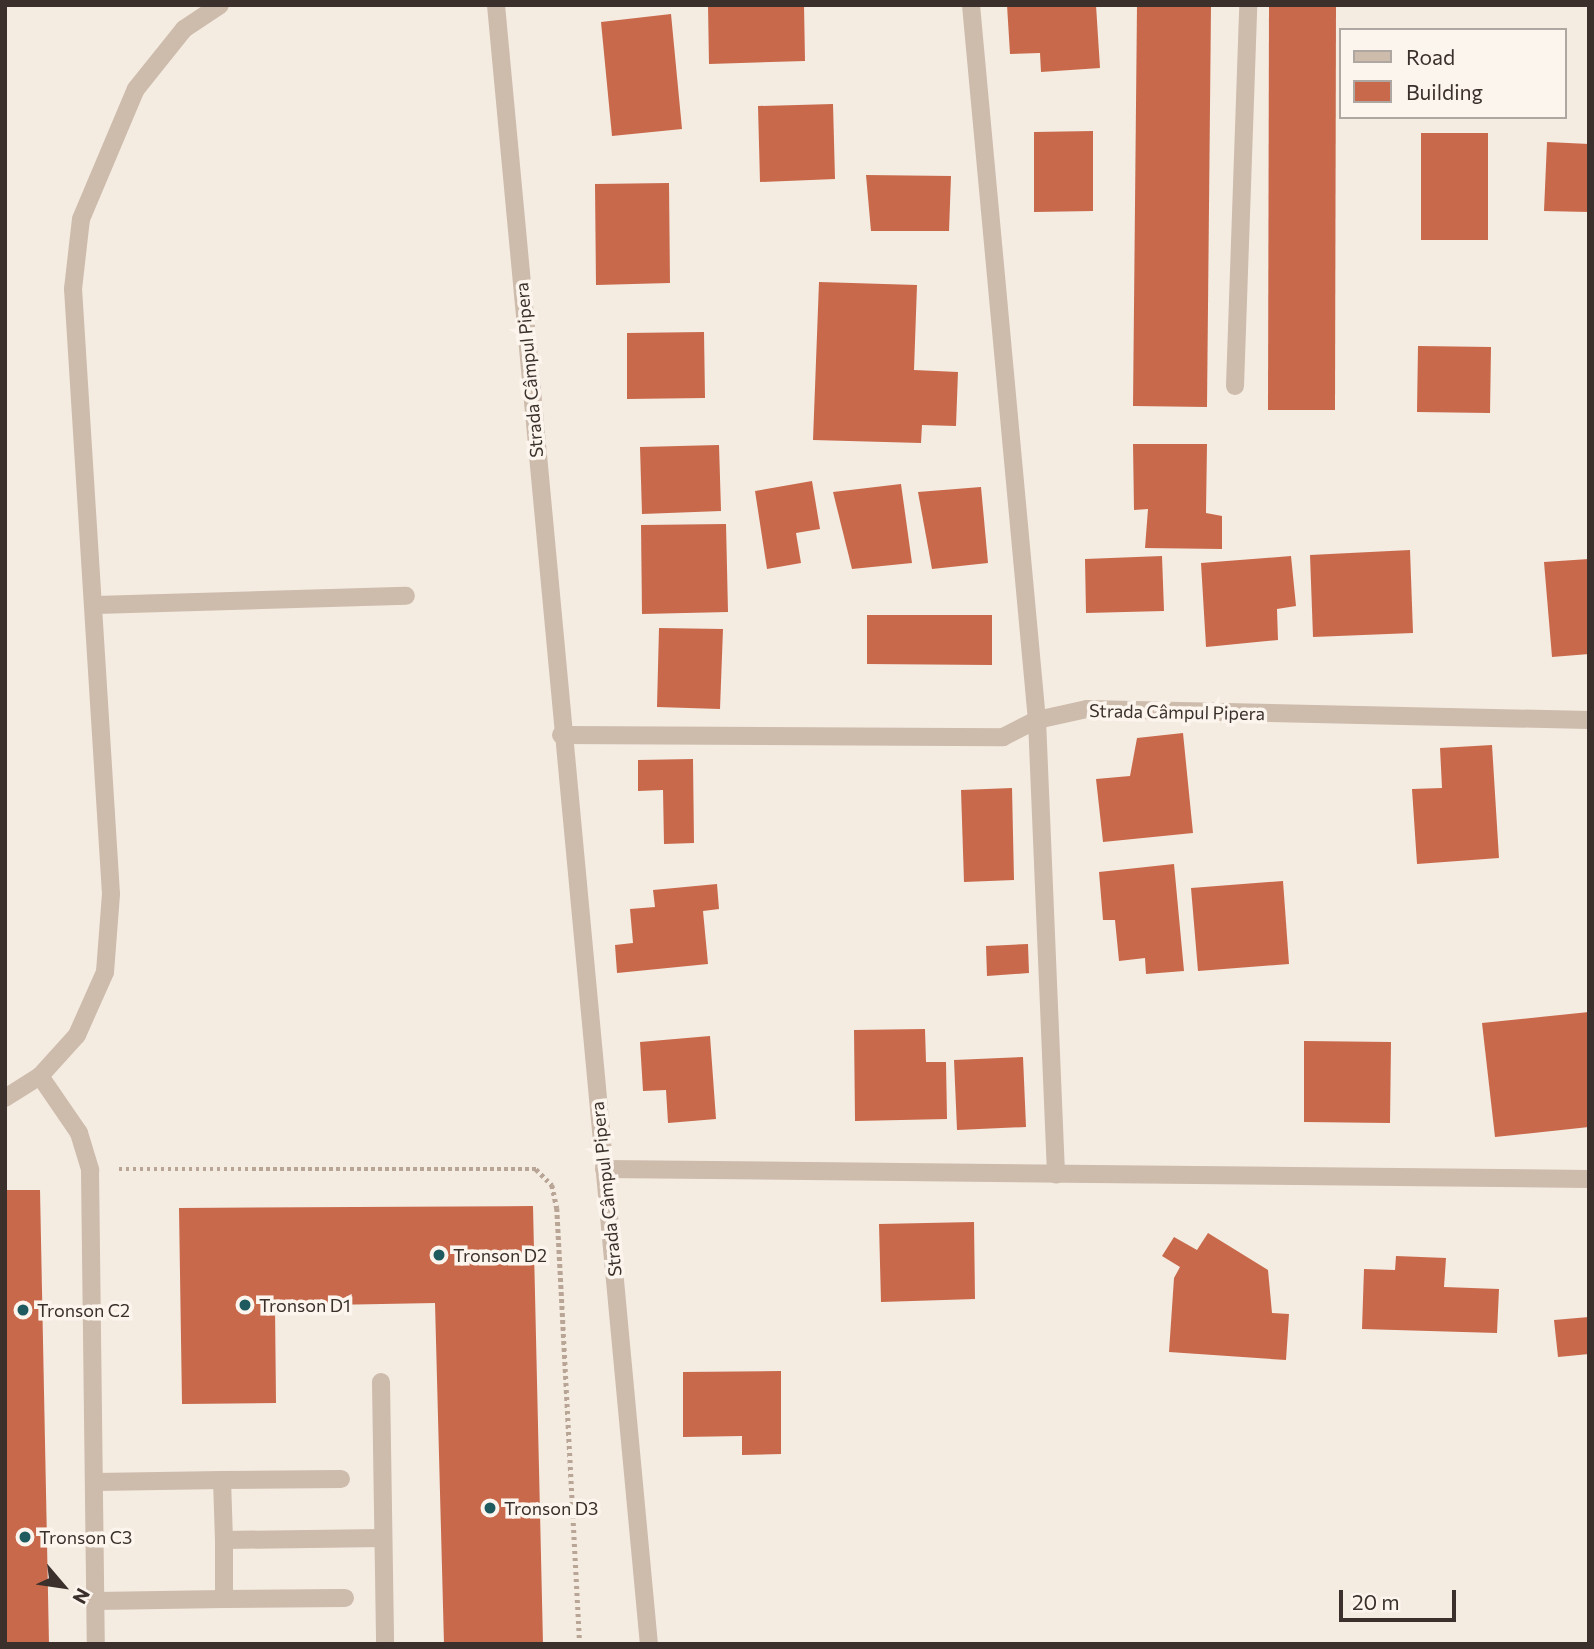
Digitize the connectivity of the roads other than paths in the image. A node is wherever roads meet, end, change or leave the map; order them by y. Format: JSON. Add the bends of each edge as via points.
{"nodes":[{"id":1,"x":220,"y":5,"type":"edge"},
{"id":2,"x":496,"y":5,"type":"edge"},
{"id":3,"x":971,"y":5,"type":"edge"},
{"id":4,"x":1248,"y":5,"type":"edge"},
{"id":5,"x":1235,"y":386,"type":"dead end"},
{"id":6,"x":407,"y":596,"type":"dead end"},
{"id":7,"x":96,"y":605,"type":"junction"},
{"id":8,"x":1037,"y":720,"type":"junction"},
{"id":9,"x":1589,"y":720,"type":"edge"},
{"id":10,"x":561,"y":735,"type":"junction"},
{"id":11,"x":40,"y":1076,"type":"junction"},
{"id":12,"x":5,"y":1098,"type":"edge"},
{"id":13,"x":604,"y":1169,"type":"junction"},
{"id":14,"x":1056,"y":1175,"type":"junction"},
{"id":15,"x":1589,"y":1179,"type":"edge"},
{"id":16,"x":381,"y":1382,"type":"dead end"},
{"id":17,"x":222,"y":1479,"type":"junction"},
{"id":18,"x":341,"y":1479,"type":"dead end"},
{"id":19,"x":95,"y":1482,"type":"junction"},
{"id":20,"x":383,"y":1538,"type":"junction"},
{"id":21,"x":224,"y":1540,"type":"junction"},
{"id":22,"x":345,"y":1598,"type":"dead end"},
{"id":23,"x":224,"y":1599,"type":"junction"},
{"id":24,"x":96,"y":1601,"type":"junction"},
{"id":25,"x":96,"y":1644,"type":"edge"},
{"id":26,"x":385,"y":1644,"type":"edge"},
{"id":27,"x":649,"y":1644,"type":"edge"}],
"edges":[{"from":1,"to":7,"type":"street","via":[[184,29],[136,89],[81,219],[73,289]]},
{"from":2,"to":10,"type":"street","name":"Strada Câmpul Pipera"},
{"from":3,"to":8,"type":"street"},
{"from":4,"to":5,"type":"street"},
{"from":6,"to":7,"type":"street"},
{"from":7,"to":11,"type":"street","via":[[111,894],[105,972],[77,1035]]},
{"from":8,"to":9,"type":"street","name":"Strada Câmpul Pipera","via":[[1087,709]]},
{"from":8,"to":10,"type":"street","name":"Strada Câmpul Pipera","via":[[1003,737]]},
{"from":8,"to":14,"type":"street"},
{"from":10,"to":13,"type":"street","name":"Strada Câmpul Pipera"},
{"from":11,"to":12,"type":"street"},
{"from":11,"to":19,"type":"street","via":[[79,1133],[90,1170]]},
{"from":13,"to":14,"type":"street"},
{"from":13,"to":27,"type":"street","name":"Strada Câmpul Pipera"},
{"from":14,"to":15,"type":"street"},
{"from":16,"to":20,"type":"street"},
{"from":17,"to":18,"type":"street"},
{"from":17,"to":19,"type":"street"},
{"from":17,"to":21,"type":"street"},
{"from":19,"to":24,"type":"street"},
{"from":20,"to":21,"type":"street"},
{"from":20,"to":26,"type":"street"},
{"from":21,"to":23,"type":"street"},
{"from":22,"to":23,"type":"street"},
{"from":23,"to":24,"type":"street"},
{"from":24,"to":25,"type":"street"}]}
